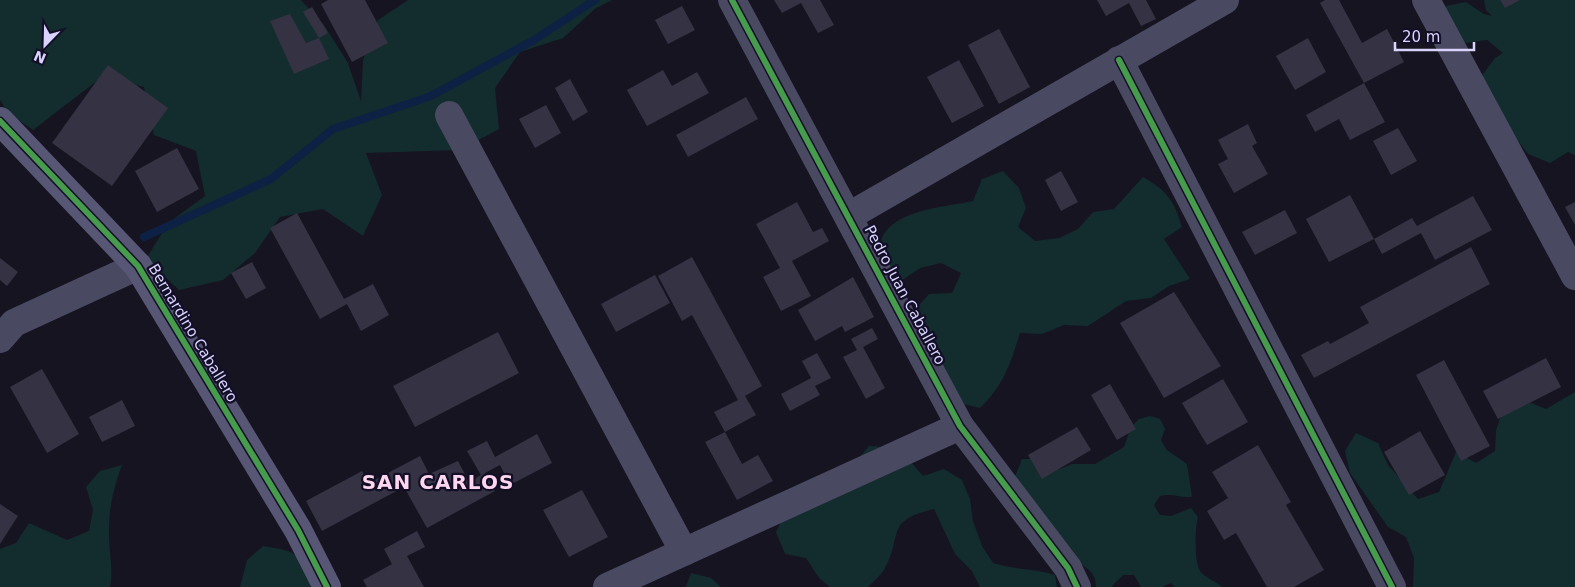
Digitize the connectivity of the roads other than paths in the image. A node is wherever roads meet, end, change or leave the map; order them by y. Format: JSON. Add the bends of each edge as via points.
{"nodes":[{"id":1,"x":732,"y":0,"type":"edge"},
{"id":2,"x":1224,"y":0,"type":"edge"},
{"id":3,"x":1426,"y":0,"type":"edge"},
{"id":4,"x":1119,"y":60,"type":"junction"},
{"id":5,"x":449,"y":115,"type":"dead end"},
{"id":6,"x":0,"y":121,"type":"edge"},
{"id":7,"x":849,"y":216,"type":"junction"},
{"id":8,"x":138,"y":266,"type":"junction"},
{"id":9,"x":1575,"y":276,"type":"edge"},
{"id":10,"x":0,"y":339,"type":"edge"},
{"id":11,"x":960,"y":426,"type":"junction"},
{"id":12,"x":684,"y":552,"type":"junction"},
{"id":13,"x":327,"y":587,"type":"edge"},
{"id":14,"x":607,"y":587,"type":"edge"},
{"id":15,"x":1077,"y":587,"type":"edge"},
{"id":16,"x":1392,"y":587,"type":"edge"}],
"edges":[{"from":1,"to":7,"type":"street","name":"Pedro Juan Caballero"},
{"from":2,"to":4,"type":"street"},
{"from":3,"to":9,"type":"street"},
{"from":4,"to":7,"type":"street"},
{"from":4,"to":16,"type":"street"},
{"from":5,"to":12,"type":"street"},
{"from":6,"to":8,"type":"street","name":"Bernardino Caballero"},
{"from":7,"to":11,"type":"street","name":"Pedro Juan Caballero"},
{"from":8,"to":10,"type":"street","via":[[14,324]]},
{"from":8,"to":13,"type":"street","name":"Bernardino Caballero","via":[[298,530]]},
{"from":11,"to":12,"type":"street"},
{"from":11,"to":15,"type":"street","name":"Pedro Juan Caballero","via":[[1068,568]]},
{"from":12,"to":14,"type":"street"}]}
